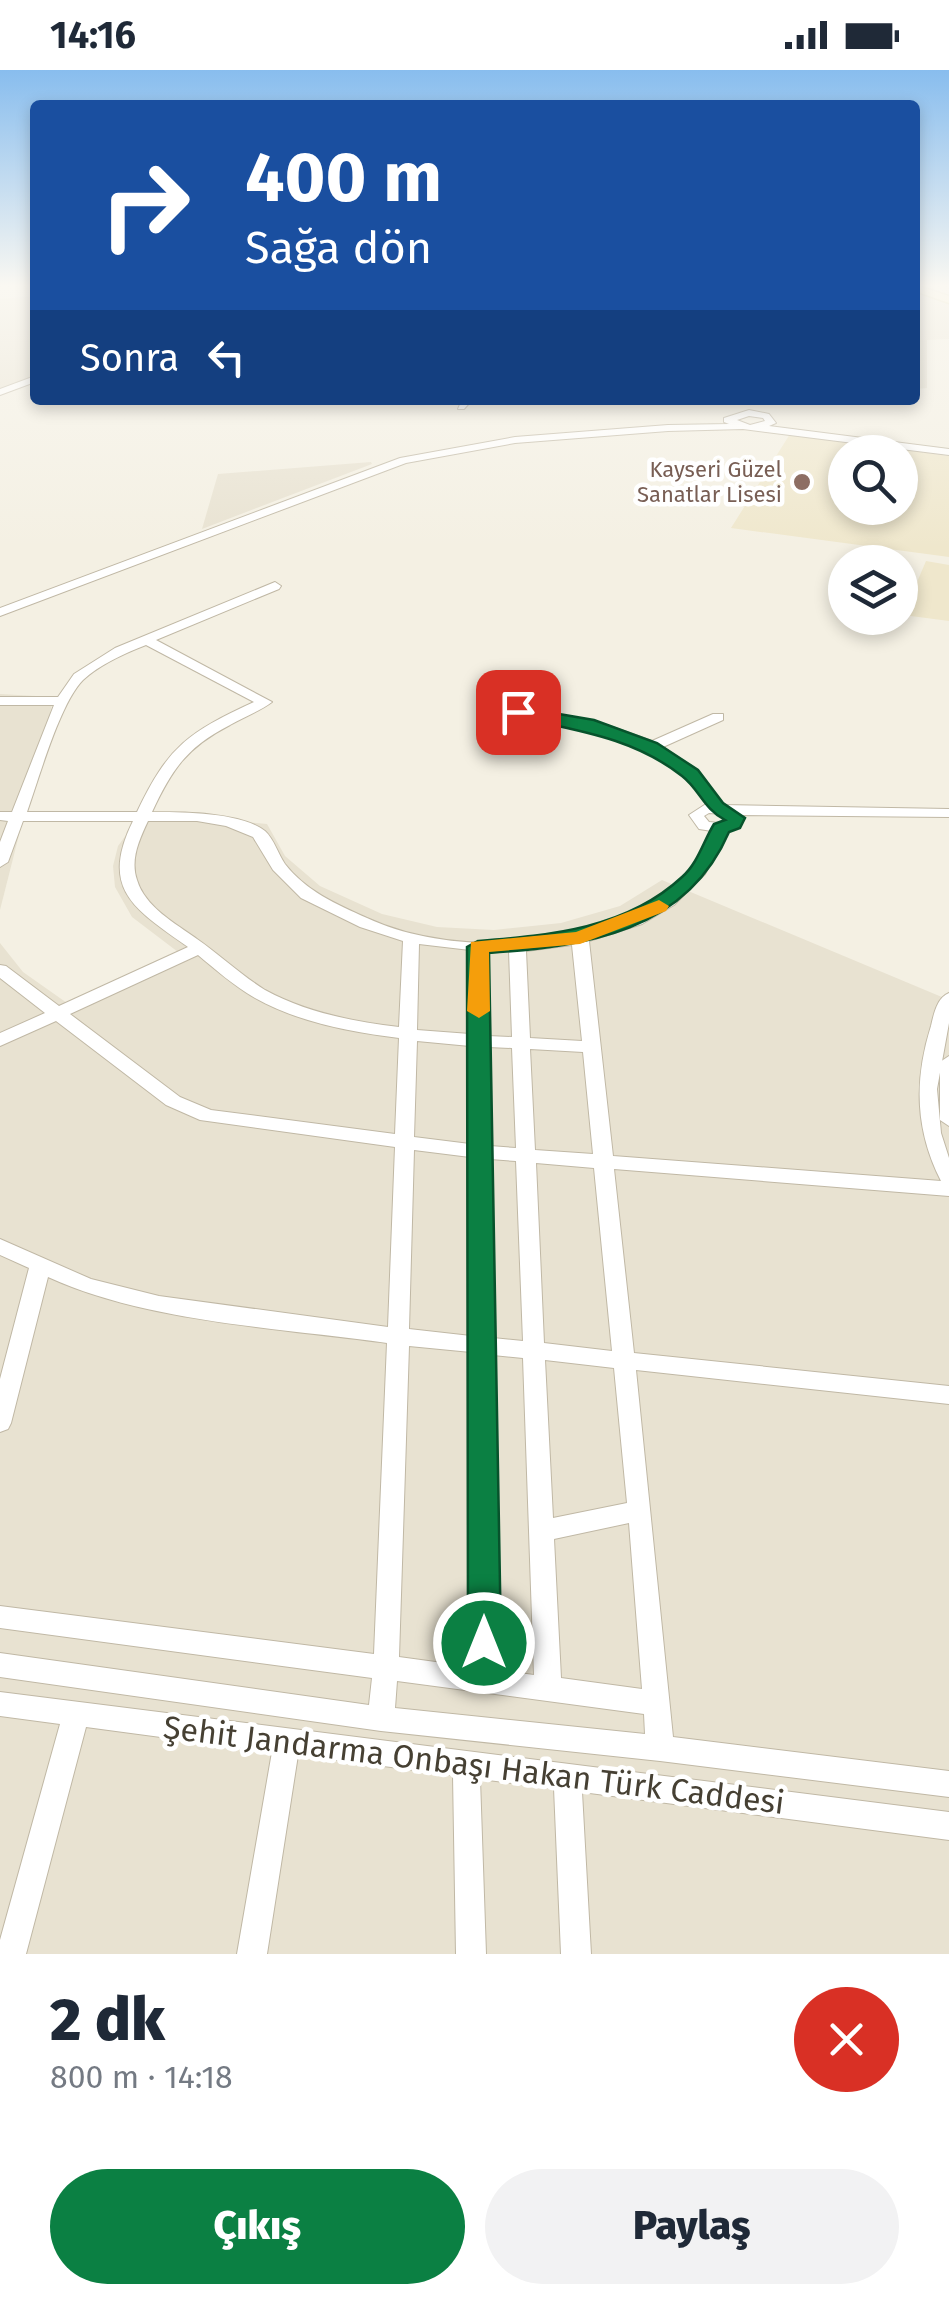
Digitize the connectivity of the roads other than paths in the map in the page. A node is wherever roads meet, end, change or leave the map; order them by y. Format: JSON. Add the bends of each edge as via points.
{"nodes":[{"id":1,"x":30,"y":382,"type":"edge"},
{"id":2,"x":0,"y":392,"type":"edge"},
{"id":3,"x":740,"y":405,"type":"edge"},
{"id":4,"x":760,"y":405,"type":"edge"},
{"id":5,"x":729,"y":417,"type":"junction"},
{"id":6,"x":768,"y":417,"type":"junction"},
{"id":7,"x":740,"y":427,"type":"junction"},
{"id":8,"x":668,"y":428,"type":"junction"},
{"id":9,"x":759,"y":428,"type":"junction"},
{"id":10,"x":949,"y":450,"type":"edge"},
{"id":11,"x":276,"y":586,"type":"dead end"},
{"id":12,"x":0,"y":612,"type":"edge"},
{"id":13,"x":146,"y":640,"type":"junction"},
{"id":14,"x":0,"y":701,"type":"edge"},
{"id":15,"x":62,"y":701,"type":"junction"},
{"id":16,"x":518,"y":712,"type":"dead end"},
{"id":17,"x":718,"y":717,"type":"dead end"},
{"id":18,"x":651,"y":747,"type":"junction"},
{"id":19,"x":949,"y":813,"type":"edge"},
{"id":20,"x":9,"y":816,"type":"edge"},
{"id":21,"x":142,"y":817,"type":"junction"},
{"id":22,"x":724,"y":817,"type":"junction"},
{"id":23,"x":949,"y":822,"type":"edge"},
{"id":24,"x":0,"y":862,"type":"edge"},
{"id":25,"x":412,"y":938,"type":"junction"},
{"id":26,"x":580,"y":938,"type":"junction"},
{"id":27,"x":517,"y":946,"type":"junction"},
{"id":28,"x":478,"y":947,"type":"junction"},
{"id":29,"x":200,"y":948,"type":"junction"},
{"id":30,"x":0,"y":970,"type":"edge"},
{"id":31,"x":949,"y":998,"type":"edge"},
{"id":32,"x":56,"y":1014,"type":"junction"},
{"id":33,"x":407,"y":1032,"type":"junction"},
{"id":34,"x":479,"y":1039,"type":"junction"},
{"id":35,"x":0,"y":1040,"type":"edge"},
{"id":36,"x":521,"y":1042,"type":"junction"},
{"id":37,"x":591,"y":1048,"type":"junction"},
{"id":38,"x":949,"y":1062,"type":"edge"},
{"id":39,"x":949,"y":1120,"type":"edge"},
{"id":40,"x":402,"y":1144,"type":"junction"},
{"id":41,"x":480,"y":1152,"type":"junction"},
{"id":42,"x":526,"y":1156,"type":"junction"},
{"id":43,"x":603,"y":1164,"type":"junction"},
{"id":44,"x":949,"y":1179,"type":"edge"},
{"id":45,"x":949,"y":1189,"type":"edge"},
{"id":46,"x":0,"y":1246,"type":"edge"},
{"id":47,"x":40,"y":1266,"type":"junction"},
{"id":48,"x":396,"y":1336,"type":"junction"},
{"id":49,"x":482,"y":1344,"type":"junction"},
{"id":50,"x":534,"y":1350,"type":"junction"},
{"id":51,"x":623,"y":1360,"type":"junction"},
{"id":52,"x":949,"y":1395,"type":"edge"},
{"id":53,"x":0,"y":1423,"type":"edge"},
{"id":54,"x":640,"y":1511,"type":"junction"},
{"id":55,"x":541,"y":1531,"type":"junction"},
{"id":56,"x":0,"y":1617,"type":"edge"},
{"id":57,"x":0,"y":1666,"type":"edge"},
{"id":58,"x":386,"y":1668,"type":"junction"},
{"id":59,"x":485,"y":1680,"type":"junction"},
{"id":60,"x":548,"y":1688,"type":"junction"},
{"id":61,"x":656,"y":1702,"type":"junction"},
{"id":62,"x":0,"y":1704,"type":"edge"},
{"id":63,"x":76,"y":1714,"type":"junction"},
{"id":64,"x":381,"y":1719,"type":"junction"},
{"id":65,"x":287,"y":1742,"type":"junction"},
{"id":66,"x":660,"y":1748,"type":"junction"},
{"id":67,"x":466,"y":1764,"type":"junction"},
{"id":68,"x":567,"y":1778,"type":"junction"},
{"id":69,"x":949,"y":1784,"type":"edge"},
{"id":70,"x":949,"y":1826,"type":"edge"},
{"id":71,"x":11,"y":1954,"type":"edge"},
{"id":72,"x":252,"y":1954,"type":"edge"},
{"id":73,"x":472,"y":1954,"type":"edge"},
{"id":74,"x":576,"y":1954,"type":"edge"}],
"edges":[{"from":1,"to":2,"type":"street"},
{"from":3,"to":5,"type":"street"},
{"from":4,"to":6,"type":"street"},
{"from":5,"to":6,"type":"street"},
{"from":5,"to":7,"type":"street"},
{"from":5,"to":8,"type":"street"},
{"from":6,"to":9,"type":"street","via":[[771,423]]},
{"from":6,"to":10,"type":"street"},
{"from":7,"to":8,"type":"street"},
{"from":7,"to":9,"type":"street"},
{"from":8,"to":12,"type":"street","via":[[515,440],[404,460]]},
{"from":9,"to":10,"type":"street"},
{"from":11,"to":13,"type":"street"},
{"from":13,"to":15,"type":"street","via":[[87,670]]},
{"from":13,"to":21,"type":"street","via":[[265,702],[178,755]]},
{"from":14,"to":15,"type":"street"},
{"from":15,"to":20,"type":"street"},
{"from":16,"to":18,"type":"street","via":[[588,724]]},
{"from":17,"to":18,"type":"street"},
{"from":18,"to":22,"type":"street","via":[[692,774]]},
{"from":19,"to":22,"type":"street"},
{"from":20,"to":21,"type":"street"},
{"from":20,"to":24,"type":"street"},
{"from":21,"to":25,"type":"street","via":[[208,818],[248,828],[264,838],[279,867],[308,895]]},
{"from":21,"to":29,"type":"street","via":[[127,854],[133,892],[144,910]]},
{"from":22,"to":23,"type":"street"},
{"from":22,"to":26,"type":"street","via":[[702,867],[675,895]]},
{"from":25,"to":28,"type":"street"},
{"from":25,"to":33,"type":"street"},
{"from":26,"to":27,"type":"street"},
{"from":26,"to":37,"type":"street"},
{"from":27,"to":28,"type":"street"},
{"from":27,"to":36,"type":"street"},
{"from":28,"to":34,"type":"street"},
{"from":29,"to":32,"type":"street"},
{"from":29,"to":33,"type":"street","via":[[279,1002],[333,1020]]},
{"from":30,"to":32,"type":"street"},
{"from":31,"to":44,"type":"street","via":[[925,1088],[930,1129]]},
{"from":32,"to":35,"type":"street"},
{"from":32,"to":40,"type":"street","via":[[196,1112]]},
{"from":33,"to":34,"type":"street"},
{"from":33,"to":40,"type":"street"},
{"from":34,"to":36,"type":"street"},
{"from":34,"to":41,"type":"street"},
{"from":36,"to":37,"type":"street"},
{"from":36,"to":42,"type":"street"},
{"from":37,"to":43,"type":"street"},
{"from":38,"to":39,"type":"street"},
{"from":40,"to":41,"type":"street"},
{"from":40,"to":48,"type":"street"},
{"from":41,"to":42,"type":"street"},
{"from":41,"to":49,"type":"street"},
{"from":42,"to":43,"type":"street"},
{"from":42,"to":50,"type":"street"},
{"from":43,"to":45,"type":"street"},
{"from":43,"to":51,"type":"street"},
{"from":46,"to":47,"type":"street"},
{"from":47,"to":48,"type":"street","via":[[146,1301]]},
{"from":47,"to":53,"type":"street"},
{"from":48,"to":49,"type":"street"},
{"from":48,"to":58,"type":"street"},
{"from":49,"to":50,"type":"street"},
{"from":49,"to":59,"type":"street"},
{"from":50,"to":51,"type":"street"},
{"from":50,"to":55,"type":"street"},
{"from":51,"to":52,"type":"street"},
{"from":51,"to":54,"type":"street"},
{"from":54,"to":55,"type":"street"},
{"from":54,"to":61,"type":"street"},
{"from":55,"to":60,"type":"street"},
{"from":56,"to":58,"type":"street"},
{"from":57,"to":64,"type":"street","name":"Şehit Jandarma Onbaşı Hakan Türk Caddesi"},
{"from":58,"to":59,"type":"street"},
{"from":58,"to":64,"type":"street"},
{"from":59,"to":60,"type":"street"},
{"from":60,"to":61,"type":"street"},
{"from":61,"to":66,"type":"street"},
{"from":62,"to":63,"type":"street","name":"Şehit Jandarma Onbaşı Hakan Türk Caddesi"},
{"from":63,"to":65,"type":"street","name":"Şehit Jandarma Onbaşı Hakan Türk Caddesi"},
{"from":63,"to":71,"type":"street"},
{"from":64,"to":66,"type":"street","name":"Şehit Jandarma Onbaşı Hakan Türk Caddesi"},
{"from":65,"to":67,"type":"street","name":"Şehit Jandarma Onbaşı Hakan Türk Caddesi"},
{"from":65,"to":72,"type":"street"},
{"from":66,"to":69,"type":"street","name":"Şehit Jandarma Onbaşı Hakan Türk Caddesi"},
{"from":67,"to":68,"type":"street","name":"Şehit Jandarma Onbaşı Hakan Türk Caddesi"},
{"from":67,"to":73,"type":"street"},
{"from":68,"to":70,"type":"street","name":"Şehit Jandarma Onbaşı Hakan Türk Caddesi"},
{"from":68,"to":74,"type":"street"}]}
